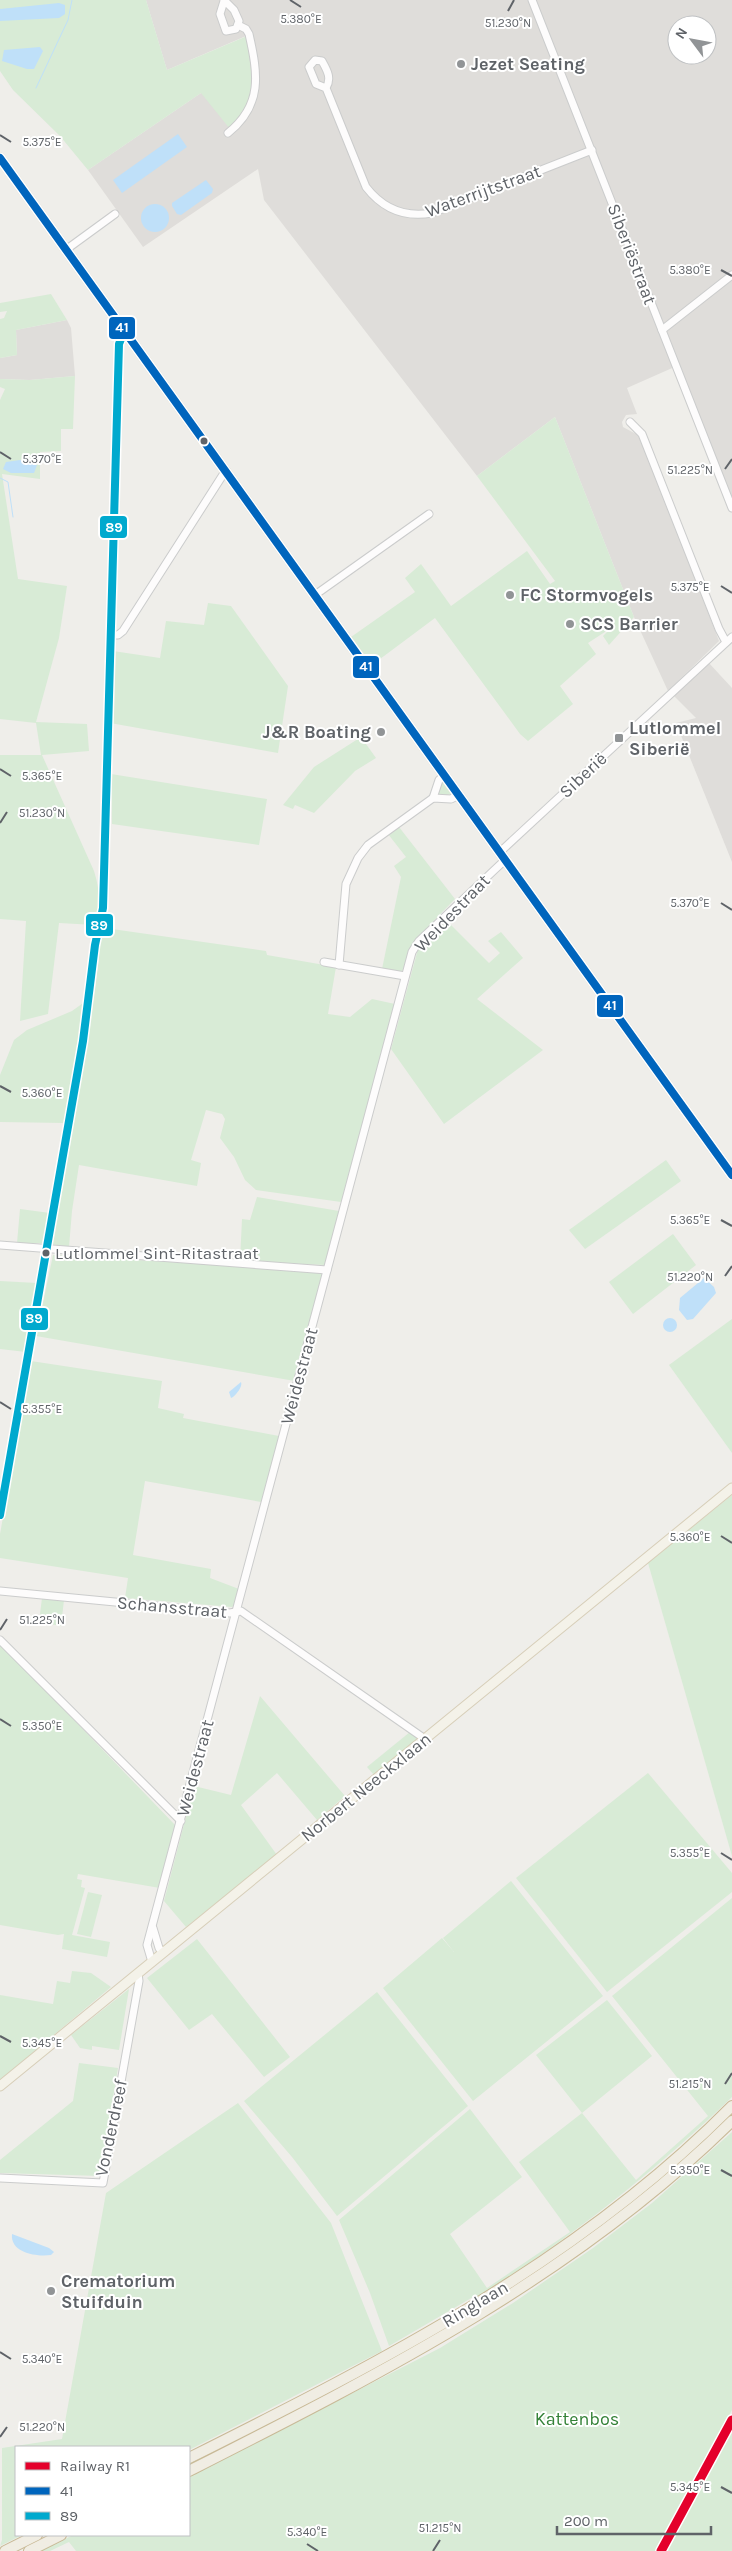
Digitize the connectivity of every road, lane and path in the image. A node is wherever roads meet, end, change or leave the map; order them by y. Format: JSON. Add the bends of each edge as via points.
{"nodes":[{"id":1,"x":532,"y":0,"type":"edge"},
{"id":2,"x":224,"y":1,"type":"edge"},
{"id":3,"x":238,"y":25,"type":"junction"},
{"id":4,"x":326,"y":88,"type":"dead end"},
{"id":5,"x":228,"y":133,"type":"dead end"},
{"id":6,"x":592,"y":150,"type":"junction"},
{"id":7,"x":0,"y":158,"type":"edge"},
{"id":8,"x":115,"y":214,"type":"dead end"},
{"id":9,"x":67,"y":249,"type":"junction"},
{"id":10,"x":732,"y":276,"type":"edge"},
{"id":11,"x":125,"y":329,"type":"junction"},
{"id":12,"x":662,"y":330,"type":"junction"},
{"id":13,"x":630,"y":422,"type":"dead end"},
{"id":14,"x":226,"y":470,"type":"junction"},
{"id":15,"x":732,"y":508,"type":"edge"},
{"id":16,"x":429,"y":514,"type":"dead end"},
{"id":17,"x":316,"y":595,"type":"junction"},
{"id":18,"x":110,"y":635,"type":"junction"},
{"id":19,"x":729,"y":639,"type":"edge"},
{"id":20,"x":445,"y":775,"type":"junction"},
{"id":21,"x":459,"y":795,"type":"junction"},
{"id":22,"x":433,"y":798,"type":"junction"},
{"id":23,"x":503,"y":856,"type":"junction"},
{"id":24,"x":324,"y":962,"type":"dead end"},
{"id":25,"x":339,"y":965,"type":"junction"},
{"id":26,"x":405,"y":976,"type":"junction"},
{"id":27,"x":732,"y":1175,"type":"edge"},
{"id":28,"x":0,"y":1245,"type":"edge"},
{"id":29,"x":46,"y":1248,"type":"junction"},
{"id":30,"x":327,"y":1270,"type":"junction"},
{"id":31,"x":732,"y":1488,"type":"edge"},
{"id":32,"x":0,"y":1515,"type":"edge"},
{"id":33,"x":0,"y":1591,"type":"edge"},
{"id":34,"x":236,"y":1612,"type":"junction"},
{"id":35,"x":0,"y":1640,"type":"edge"},
{"id":36,"x":425,"y":1739,"type":"junction"},
{"id":37,"x":181,"y":1821,"type":"junction"},
{"id":38,"x":152,"y":1928,"type":"junction"},
{"id":39,"x":163,"y":1953,"type":"junction"},
{"id":40,"x":152,"y":1962,"type":"junction"},
{"id":41,"x":138,"y":1974,"type":"junction"},
{"id":42,"x":0,"y":2086,"type":"edge"},
{"id":43,"x":732,"y":2106,"type":"edge"},
{"id":44,"x":732,"y":2121,"type":"edge"},
{"id":45,"x":0,"y":2178,"type":"edge"},
{"id":46,"x":190,"y":2457,"type":"edge"},
{"id":47,"x":190,"y":2470,"type":"edge"},
{"id":48,"x":35,"y":2536,"type":"edge"},
{"id":49,"x":60,"y":2536,"type":"edge"},
{"id":50,"x":4,"y":2551,"type":"edge"},
{"id":51,"x":29,"y":2551,"type":"edge"}],
"edges":[{"from":1,"to":6,"type":"street","name":"Siberiëstraat"},
{"from":2,"to":3,"type":"street","via":[[234,10]]},
{"from":2,"to":3,"type":"street","via":[[220,14],[226,31],[236,29]]},
{"from":3,"to":5,"type":"street","via":[[249,34],[256,87],[249,112]]},
{"from":4,"to":6,"type":"street","name":"Waterrijtstraat","via":[[366,187],[376,200],[402,213],[418,215],[432,212]]},
{"from":6,"to":12,"type":"street","name":"Siberiëstraat"},
{"from":7,"to":9,"type":"main road"},
{"from":8,"to":9,"type":"street"},
{"from":9,"to":11,"type":"main road"},
{"from":10,"to":12,"type":"street"},
{"from":11,"to":14,"type":"main road"},
{"from":11,"to":18,"type":"street","via":[[118,344]]},
{"from":12,"to":15,"type":"street","name":"Siberiëstraat"},
{"from":13,"to":19,"type":"street","via":[[642,434],[718,630]]},
{"from":14,"to":17,"type":"main road"},
{"from":14,"to":18,"type":"street","via":[[123,631]]},
{"from":16,"to":17,"type":"street"},
{"from":17,"to":20,"type":"main road"},
{"from":18,"to":29,"type":"street","via":[[102,908],[83,1041]]},
{"from":19,"to":23,"type":"street","name":"Siberië"},
{"from":20,"to":21,"type":"main road"},
{"from":20,"to":22,"type":"street","via":[[439,780]]},
{"from":21,"to":22,"type":"street","via":[[451,799]]},
{"from":21,"to":23,"type":"main road"},
{"from":22,"to":25,"type":"street","via":[[368,845],[350,871],[343,899]]},
{"from":23,"to":26,"type":"street","name":"Weidestraat","via":[[419,941]]},
{"from":23,"to":27,"type":"main road"},
{"from":24,"to":25,"type":"street"},
{"from":25,"to":26,"type":"street"},
{"from":26,"to":30,"type":"street","name":"Weidestraat"},
{"from":28,"to":29,"type":"street"},
{"from":29,"to":30,"type":"street"},
{"from":29,"to":32,"type":"street"},
{"from":30,"to":34,"type":"street","name":"Weidestraat"},
{"from":31,"to":36,"type":"main road","name":"Norbert Neeckxlaan"},
{"from":33,"to":34,"type":"street","name":"Schansstraat"},
{"from":34,"to":36,"type":"street","name":"Schansstraat","via":[[241,1611]]},
{"from":34,"to":37,"type":"street","name":"Weidestraat"},
{"from":35,"to":37,"type":"street"},
{"from":36,"to":39,"type":"main road","name":"Norbert Neeckxlaan"},
{"from":37,"to":38,"type":"street","name":"Weidestraat"},
{"from":38,"to":39,"type":"street"},
{"from":38,"to":40,"type":"street","name":"Weidestraat","via":[[147,1945]]},
{"from":39,"to":40,"type":"main road","name":"Norbert Neeckxlaan"},
{"from":40,"to":41,"type":"main road","name":"Norbert Neeckxlaan"},
{"from":41,"to":42,"type":"main road","name":"Norbert Neeckxlaan"},
{"from":41,"to":45,"type":"street","name":"Vonderdreef","via":[[103,2183]]},
{"from":43,"to":46,"type":"highway","name":"Ringlaan","via":[[624,2202],[504,2288],[376,2362]]},
{"from":44,"to":47,"type":"highway","name":"Ringlaan","via":[[641,2202],[530,2284],[378,2374]]},
{"from":48,"to":50,"type":"highway"},
{"from":49,"to":51,"type":"highway"}]}
